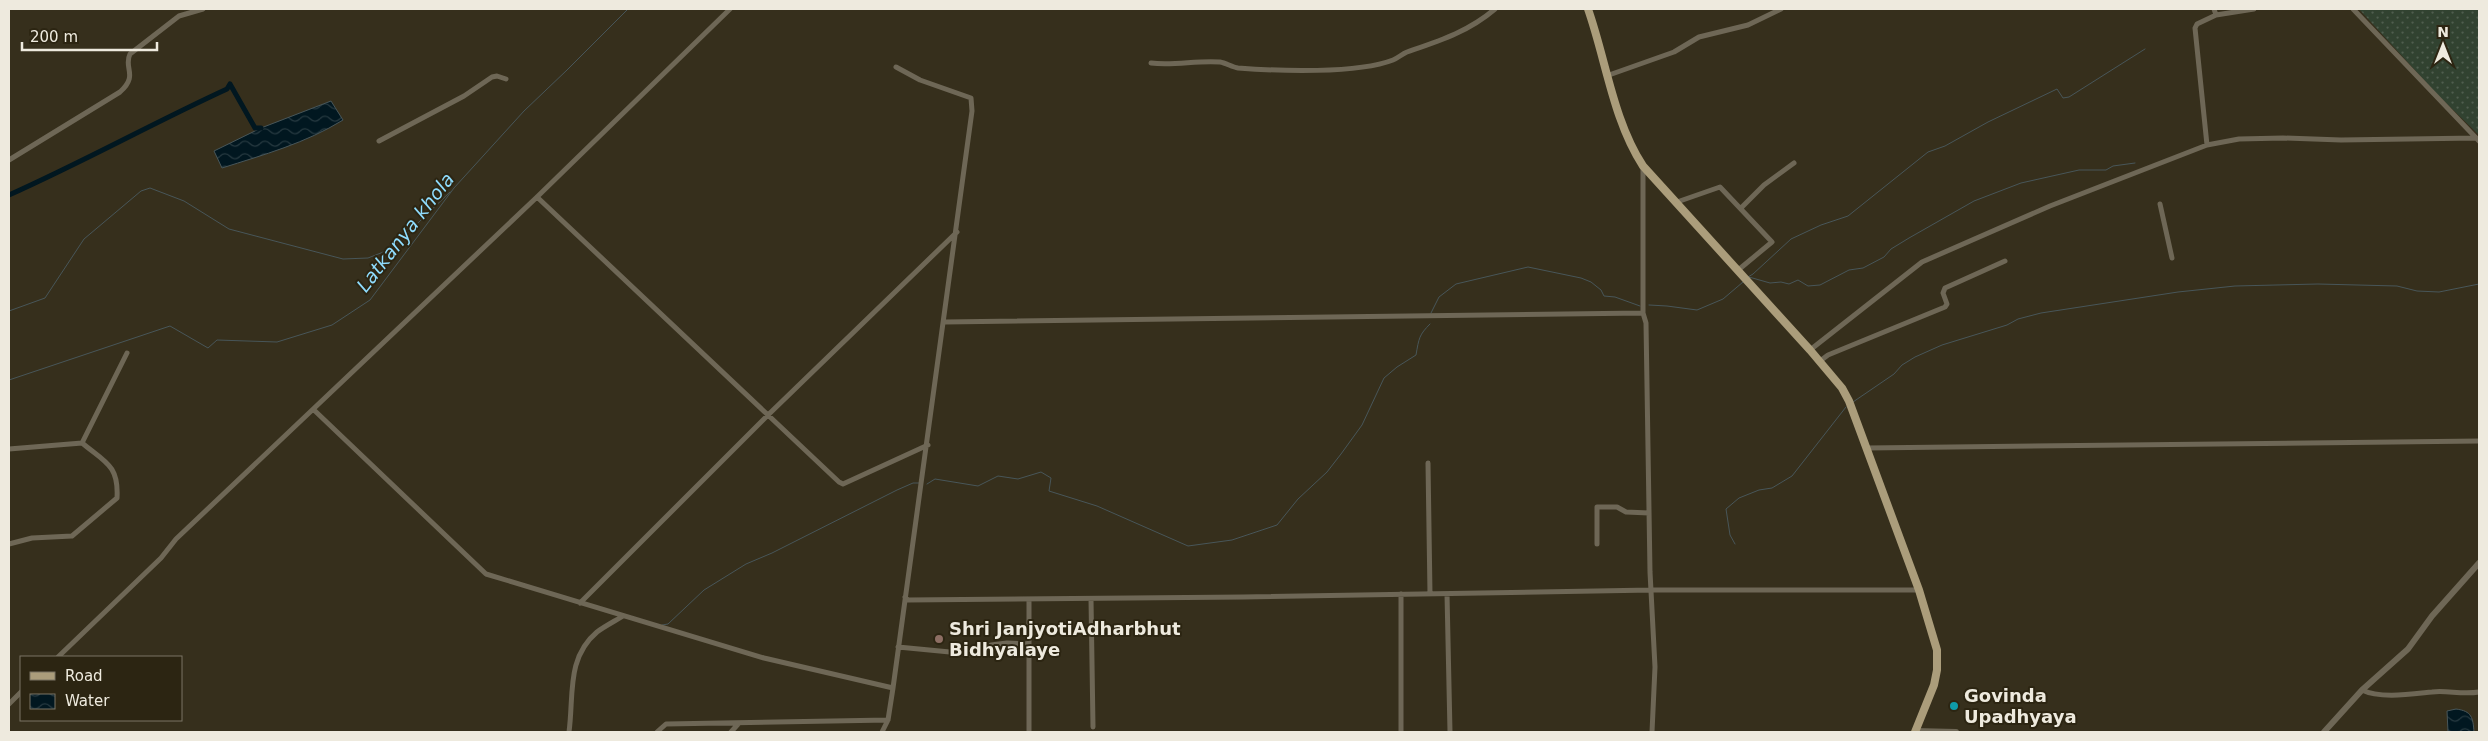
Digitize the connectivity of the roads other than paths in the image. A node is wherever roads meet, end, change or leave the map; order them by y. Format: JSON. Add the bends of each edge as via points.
{"nodes":[{"id":1,"x":203,"y":9,"type":"edge"},
{"id":2,"x":730,"y":9,"type":"edge"},
{"id":3,"x":1494,"y":9,"type":"edge"},
{"id":4,"x":1588,"y":9,"type":"edge"},
{"id":5,"x":1781,"y":9,"type":"edge"},
{"id":6,"x":2214,"y":9,"type":"edge"},
{"id":7,"x":2254,"y":9,"type":"edge"},
{"id":8,"x":2354,"y":9,"type":"edge"},
{"id":9,"x":2216,"y":15,"type":"junction"},
{"id":10,"x":1151,"y":62,"type":"dead end"},
{"id":11,"x":896,"y":68,"type":"dead end"},
{"id":12,"x":1609,"y":75,"type":"junction"},
{"id":13,"x":506,"y":79,"type":"dead end"},
{"id":14,"x":2478,"y":140,"type":"edge"},
{"id":15,"x":379,"y":141,"type":"dead end"},
{"id":16,"x":2206,"y":145,"type":"junction"},
{"id":17,"x":9,"y":160,"type":"edge"},
{"id":18,"x":1794,"y":163,"type":"dead end"},
{"id":19,"x":1643,"y":166,"type":"junction"},
{"id":20,"x":537,"y":197,"type":"junction"},
{"id":21,"x":1677,"y":202,"type":"junction"},
{"id":22,"x":2160,"y":204,"type":"dead end"},
{"id":23,"x":1742,"y":207,"type":"junction"},
{"id":24,"x":957,"y":232,"type":"junction"},
{"id":25,"x":2172,"y":258,"type":"dead end"},
{"id":26,"x":2005,"y":261,"type":"dead end"},
{"id":27,"x":1737,"y":271,"type":"junction"},
{"id":28,"x":1643,"y":314,"type":"junction"},
{"id":29,"x":945,"y":322,"type":"junction"},
{"id":30,"x":1810,"y":350,"type":"junction"},
{"id":31,"x":126,"y":353,"type":"dead end"},
{"id":32,"x":1820,"y":361,"type":"junction"},
{"id":33,"x":314,"y":410,"type":"junction"},
{"id":34,"x":768,"y":415,"type":"junction"},
{"id":35,"x":2479,"y":441,"type":"edge"},
{"id":36,"x":82,"y":443,"type":"junction"},
{"id":37,"x":928,"y":445,"type":"junction"},
{"id":38,"x":1868,"y":448,"type":"junction"},
{"id":39,"x":9,"y":449,"type":"edge"},
{"id":40,"x":1428,"y":463,"type":"dead end"},
{"id":41,"x":1649,"y":513,"type":"junction"},
{"id":42,"x":9,"y":544,"type":"edge"},
{"id":43,"x":1597,"y":544,"type":"dead end"},
{"id":44,"x":2479,"y":563,"type":"edge"},
{"id":45,"x":1652,"y":590,"type":"junction"},
{"id":46,"x":1919,"y":590,"type":"junction"},
{"id":47,"x":1401,"y":594,"type":"junction"},
{"id":48,"x":1430,"y":594,"type":"junction"},
{"id":49,"x":1447,"y":594,"type":"junction"},
{"id":50,"x":906,"y":596,"type":"junction"},
{"id":51,"x":1029,"y":599,"type":"junction"},
{"id":52,"x":1091,"y":599,"type":"junction"},
{"id":53,"x":580,"y":603,"type":"junction"},
{"id":54,"x":623,"y":616,"type":"junction"},
{"id":55,"x":1029,"y":644,"type":"junction"},
{"id":56,"x":898,"y":647,"type":"junction"},
{"id":57,"x":59,"y":656,"type":"edge"},
{"id":58,"x":893,"y":688,"type":"junction"},
{"id":59,"x":2362,"y":690,"type":"junction"},
{"id":60,"x":2479,"y":692,"type":"edge"},
{"id":61,"x":20,"y":693,"type":"edge"},
{"id":62,"x":9,"y":704,"type":"edge"},
{"id":63,"x":888,"y":720,"type":"junction"},
{"id":64,"x":739,"y":723,"type":"junction"},
{"id":65,"x":1093,"y":727,"type":"dead end"},
{"id":66,"x":1915,"y":731,"type":"edge"},
{"id":67,"x":569,"y":732,"type":"edge"},
{"id":68,"x":657,"y":732,"type":"edge"},
{"id":69,"x":731,"y":732,"type":"edge"},
{"id":70,"x":882,"y":732,"type":"edge"},
{"id":71,"x":1029,"y":732,"type":"edge"},
{"id":72,"x":1400,"y":732,"type":"edge"},
{"id":73,"x":1450,"y":732,"type":"edge"},
{"id":74,"x":1652,"y":732,"type":"edge"},
{"id":75,"x":1938,"y":732,"type":"edge"},
{"id":76,"x":1956,"y":732,"type":"edge"},
{"id":77,"x":2324,"y":732,"type":"edge"}],
"edges":[{"from":1,"to":17,"type":"street","via":[[179,16],[130,54],[130,80],[120,92]]},
{"from":2,"to":20,"type":"street"},
{"from":3,"to":10,"type":"street","via":[[1445,40],[1405,53],[1394,60],[1362,66],[1328,70],[1235,68],[1221,62]]},
{"from":4,"to":12,"type":"main road"},
{"from":5,"to":12,"type":"street","via":[[1748,25],[1699,37],[1674,52]]},
{"from":6,"to":9,"type":"street"},
{"from":7,"to":9,"type":"street"},
{"from":8,"to":14,"type":"street"},
{"from":9,"to":16,"type":"street","via":[[2195,28]]},
{"from":11,"to":24,"type":"street","via":[[971,98]]},
{"from":12,"to":19,"type":"main road","via":[[1625,132]]},
{"from":13,"to":15,"type":"street","via":[[492,77],[464,96]]},
{"from":14,"to":16,"type":"street","via":[[2283,138],[2239,139]]},
{"from":16,"to":30,"type":"street","via":[[2018,219],[1922,262]]},
{"from":18,"to":23,"type":"street"},
{"from":19,"to":21,"type":"main road"},
{"from":19,"to":28,"type":"street"},
{"from":20,"to":33,"type":"street"},
{"from":20,"to":34,"type":"street"},
{"from":21,"to":23,"type":"street","via":[[1720,186]]},
{"from":21,"to":27,"type":"main road"},
{"from":22,"to":25,"type":"street"},
{"from":23,"to":27,"type":"street","via":[[1772,242]]},
{"from":24,"to":29,"type":"street"},
{"from":24,"to":34,"type":"street"},
{"from":26,"to":32,"type":"street","via":[[1945,288],[1945,307]]},
{"from":27,"to":30,"type":"main road"},
{"from":28,"to":29,"type":"street"},
{"from":28,"to":41,"type":"street","via":[[1646,323]]},
{"from":29,"to":37,"type":"street"},
{"from":30,"to":32,"type":"main road"},
{"from":31,"to":36,"type":"street"},
{"from":32,"to":38,"type":"main road","via":[[1842,388]]},
{"from":33,"to":53,"type":"street","via":[[486,574]]},
{"from":33,"to":57,"type":"street","via":[[176,539],[161,558]]},
{"from":34,"to":37,"type":"street","via":[[843,484]]},
{"from":34,"to":53,"type":"street"},
{"from":35,"to":38,"type":"street"},
{"from":36,"to":39,"type":"street"},
{"from":36,"to":42,"type":"street","via":[[114,470],[118,480],[117,498],[72,536],[32,538]]},
{"from":37,"to":50,"type":"street"},
{"from":38,"to":46,"type":"main road"},
{"from":40,"to":48,"type":"street"},
{"from":41,"to":43,"type":"street","via":[[1597,507]]},
{"from":41,"to":45,"type":"street"},
{"from":44,"to":59,"type":"street","via":[[2432,616],[2408,649]]},
{"from":45,"to":46,"type":"street"},
{"from":45,"to":49,"type":"street"},
{"from":45,"to":74,"type":"street","via":[[1655,667]]},
{"from":46,"to":66,"type":"main road","via":[[1937,650],[1937,670],[1930,701]]},
{"from":47,"to":48,"type":"street"},
{"from":47,"to":52,"type":"street"},
{"from":47,"to":72,"type":"street"},
{"from":48,"to":49,"type":"street"},
{"from":49,"to":73,"type":"street"},
{"from":50,"to":51,"type":"street","via":[[908,600]]},
{"from":50,"to":56,"type":"street"},
{"from":51,"to":52,"type":"street"},
{"from":51,"to":55,"type":"street"},
{"from":52,"to":65,"type":"street"},
{"from":53,"to":54,"type":"street"},
{"from":54,"to":58,"type":"street","via":[[764,658]]},
{"from":54,"to":67,"type":"street","via":[[597,632],[574,665]]},
{"from":55,"to":56,"type":"street","via":[[991,645],[988,653],[981,655]]},
{"from":55,"to":71,"type":"street"},
{"from":56,"to":58,"type":"street"},
{"from":58,"to":63,"type":"street"},
{"from":59,"to":60,"type":"street","via":[[2373,695]]},
{"from":59,"to":77,"type":"street"},
{"from":61,"to":62,"type":"street"},
{"from":63,"to":64,"type":"street"},
{"from":63,"to":70,"type":"street"},
{"from":64,"to":68,"type":"street","via":[[666,724]]},
{"from":64,"to":69,"type":"street"},
{"from":66,"to":75,"type":"street"},
{"from":75,"to":76,"type":"street"}]}
